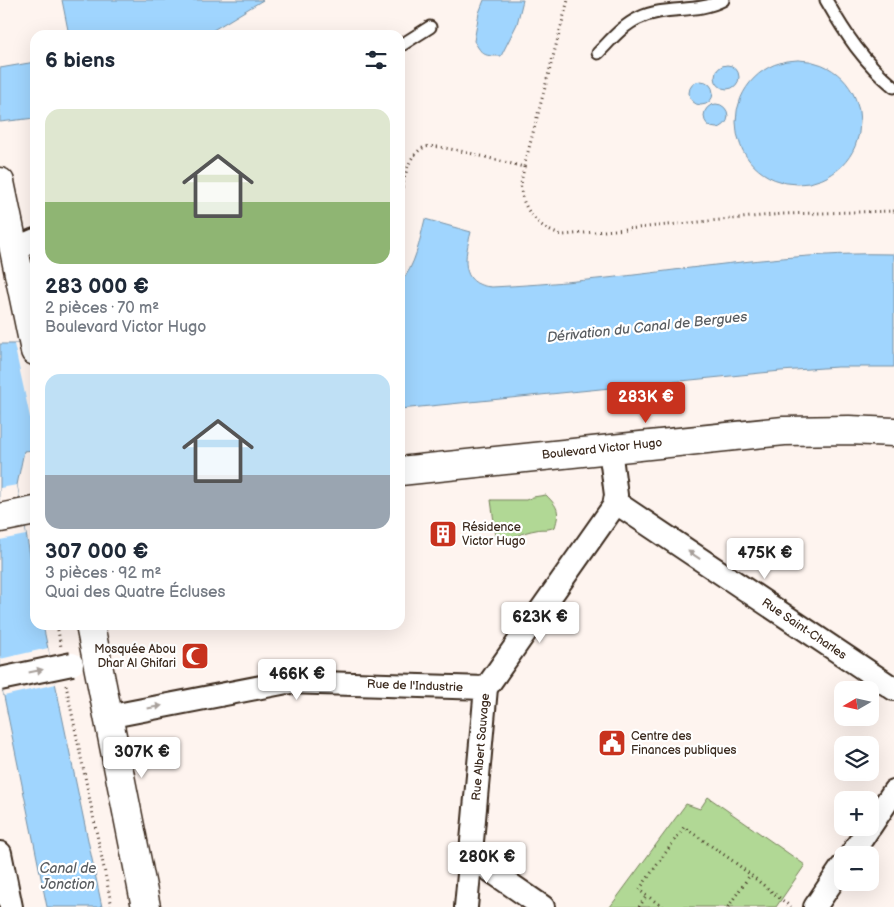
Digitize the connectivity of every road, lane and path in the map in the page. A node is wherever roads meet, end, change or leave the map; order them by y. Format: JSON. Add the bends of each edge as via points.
{"nodes":[{"id":1,"x":568,"y":0,"type":"edge"},
{"id":2,"x":723,"y":0,"type":"edge"},
{"id":3,"x":826,"y":0,"type":"edge"},
{"id":4,"x":430,"y":27,"type":"dead end"},
{"id":5,"x":405,"y":43,"type":"edge"},
{"id":6,"x":598,"y":54,"type":"dead end"},
{"id":7,"x":894,"y":87,"type":"edge"},
{"id":8,"x":524,"y":168,"type":"junction"},
{"id":9,"x":405,"y":180,"type":"edge"},
{"id":10,"x":0,"y":182,"type":"edge"},
{"id":11,"x":894,"y":211,"type":"edge"},
{"id":12,"x":24,"y":244,"type":"edge"},
{"id":13,"x":30,"y":309,"type":"edge"},
{"id":14,"x":894,"y":432,"type":"edge"},
{"id":15,"x":610,"y":449,"type":"junction"},
{"id":16,"x":405,"y":470,"type":"edge"},
{"id":17,"x":616,"y":502,"type":"junction"},
{"id":18,"x":30,"y":512,"type":"edge"},
{"id":19,"x":0,"y":518,"type":"edge"},
{"id":20,"x":60,"y":630,"type":"edge"},
{"id":21,"x":88,"y":630,"type":"edge"},
{"id":22,"x":74,"y":663,"type":"junction"},
{"id":23,"x":0,"y":679,"type":"edge"},
{"id":24,"x":486,"y":688,"type":"junction"},
{"id":25,"x":894,"y":689,"type":"edge"},
{"id":26,"x":108,"y":717,"type":"junction"},
{"id":27,"x":894,"y":792,"type":"edge"},
{"id":28,"x":879,"y":814,"type":"edge"},
{"id":29,"x":0,"y":853,"type":"edge"},
{"id":30,"x":471,"y":858,"type":"junction"},
{"id":31,"x":750,"y":875,"type":"junction"},
{"id":32,"x":834,"y":879,"type":"edge"},
{"id":33,"x":647,"y":895,"type":"junction"},
{"id":34,"x":11,"y":907,"type":"edge"},
{"id":35,"x":112,"y":907,"type":"edge"},
{"id":36,"x":146,"y":907,"type":"edge"},
{"id":37,"x":466,"y":907,"type":"edge"},
{"id":38,"x":543,"y":907,"type":"edge"},
{"id":39,"x":639,"y":907,"type":"edge"},
{"id":40,"x":663,"y":907,"type":"edge"},
{"id":41,"x":728,"y":907,"type":"edge"},
{"id":42,"x":791,"y":907,"type":"edge"},
{"id":43,"x":815,"y":907,"type":"edge"}],
"edges":[{"from":1,"to":8,"type":"path"},
{"from":2,"to":6,"type":"lane","via":[[702,8],[640,17]]},
{"from":3,"to":7,"type":"lane","via":[[846,36],[876,72]]},
{"from":4,"to":5,"type":"lane"},
{"from":8,"to":9,"type":"path","via":[[434,146],[425,147],[411,159]]},
{"from":8,"to":11,"type":"path","via":[[520,186],[527,209],[554,234],[783,214]]},
{"from":10,"to":12,"type":"main road"},
{"from":12,"to":13,"type":"main road"},
{"from":14,"to":15,"type":"main road","name":"Boulevard Victor Hugo","via":[[784,431]]},
{"from":15,"to":16,"type":"main road","name":"Boulevard Victor Hugo"},
{"from":15,"to":17,"type":"street"},
{"from":17,"to":24,"type":"street","name":"Rue Albert Sauvage"},
{"from":25,"to":17,"type":"street","name":"Rue Saint-Charles","one_way":true},
{"from":18,"to":19,"type":"main road"},
{"from":20,"to":22,"type":"path"},
{"from":21,"to":22,"type":"main road"},
{"from":23,"to":22,"type":"street","one_way":true,"bridge":true},
{"from":22,"to":26,"type":"main road"},
{"from":22,"to":35,"type":"path"},
{"from":26,"to":24,"type":"street","name":"Rue de l'Industrie","one_way":true,"via":[[287,682]]},
{"from":24,"to":30,"type":"street","name":"Rue Albert Sauvage"},
{"from":26,"to":36,"type":"main road"},
{"from":27,"to":28,"type":"street"},
{"from":29,"to":34,"type":"street"},
{"from":30,"to":37,"type":"street","name":"Rue Albert Sauvage"},
{"from":30,"to":38,"type":"street"},
{"from":31,"to":33,"type":"path","via":[[684,826],[639,890]]},
{"from":31,"to":41,"type":"path"},
{"from":31,"to":42,"type":"path"},
{"from":32,"to":43,"type":"street"},
{"from":33,"to":39,"type":"path"},
{"from":33,"to":40,"type":"path"}]}
